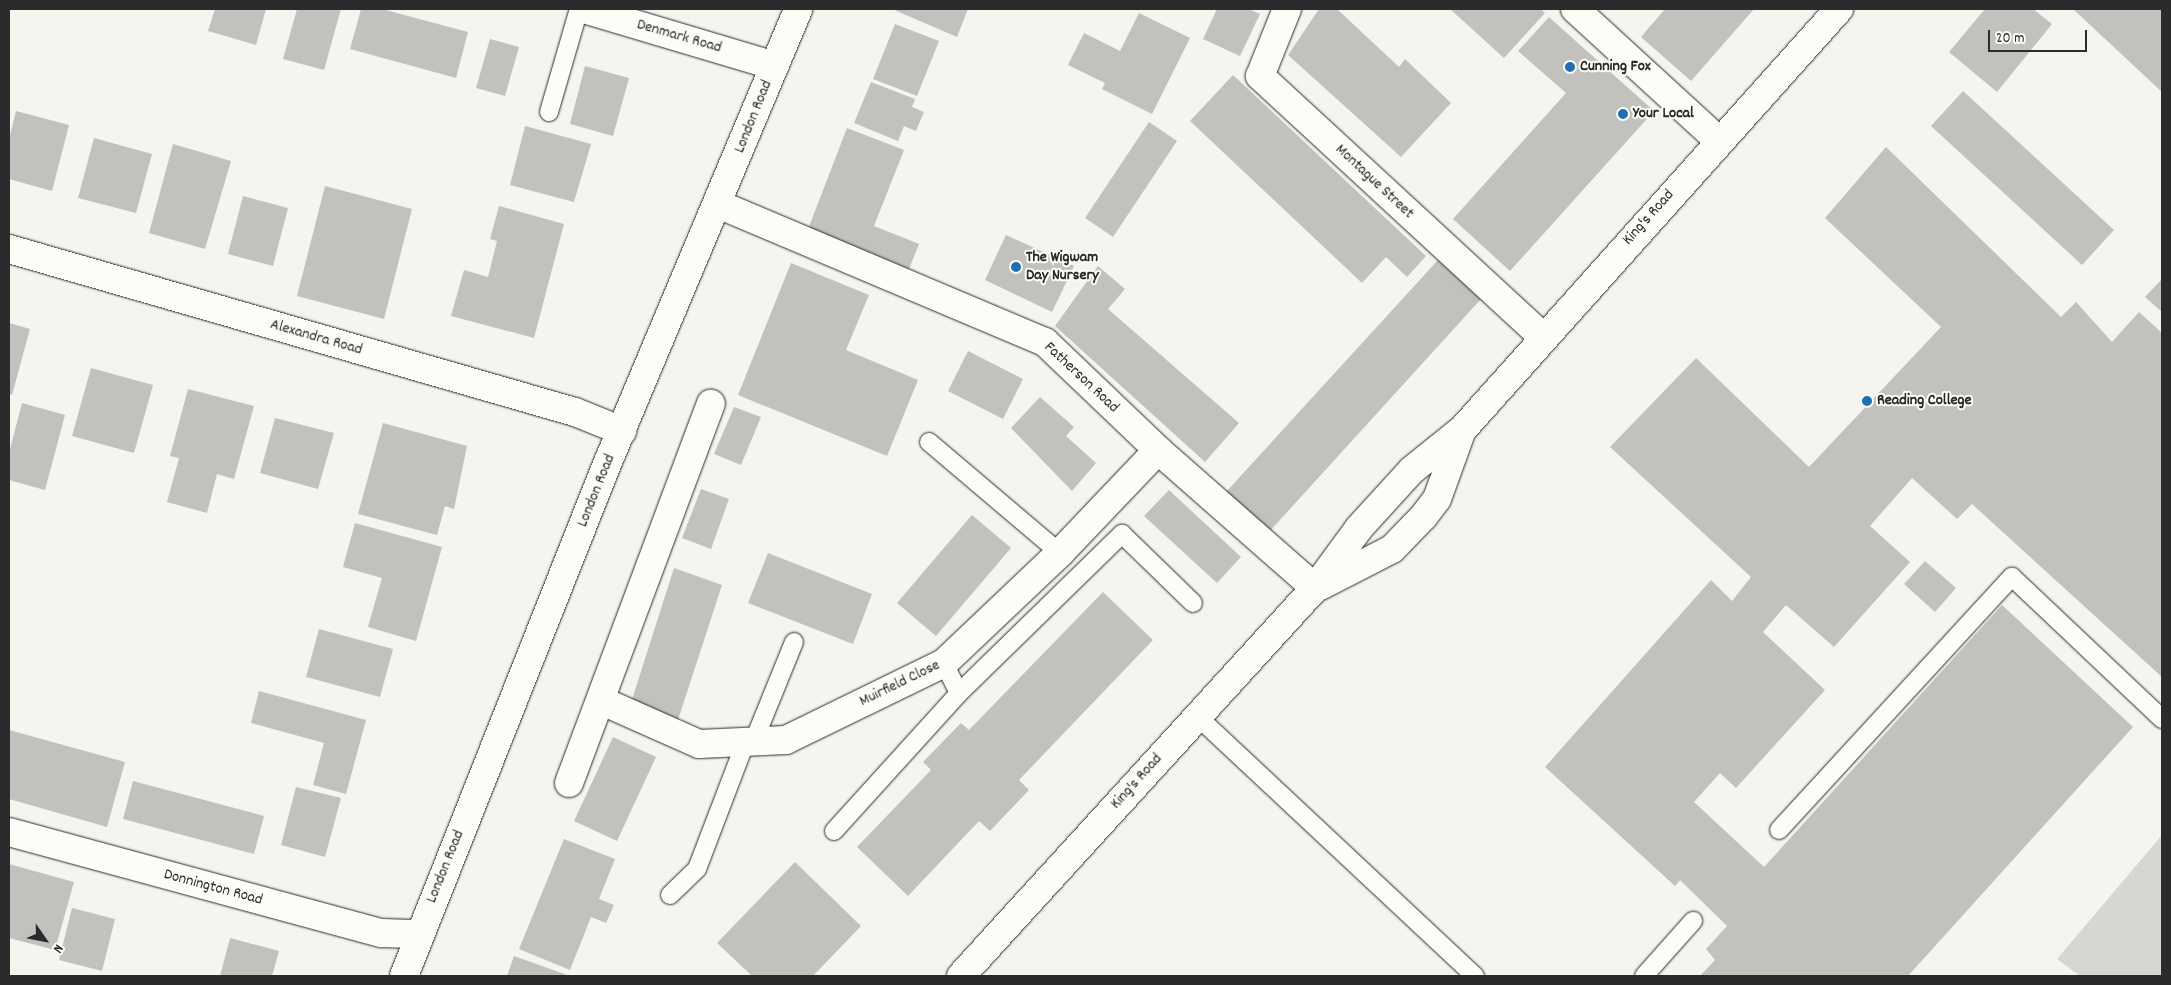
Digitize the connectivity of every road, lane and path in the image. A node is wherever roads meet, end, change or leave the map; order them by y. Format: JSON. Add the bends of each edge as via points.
{"nodes":[{"id":1,"x":578,"y":9,"type":"edge"},
{"id":2,"x":584,"y":9,"type":"edge"},
{"id":3,"x":798,"y":9,"type":"edge"},
{"id":4,"x":1287,"y":9,"type":"edge"},
{"id":5,"x":1575,"y":9,"type":"edge"},
{"id":6,"x":1839,"y":9,"type":"edge"},
{"id":7,"x":775,"y":66,"type":"junction"},
{"id":8,"x":549,"y":112,"type":"dead end"},
{"id":9,"x":1718,"y":140,"type":"junction"},
{"id":10,"x":718,"y":204,"type":"junction"},
{"id":11,"x":9,"y":249,"type":"edge"},
{"id":12,"x":1542,"y":336,"type":"junction"},
{"id":13,"x":711,"y":404,"type":"dead end"},
{"id":14,"x":1463,"y":429,"type":"junction"},
{"id":15,"x":622,"y":431,"type":"junction"},
{"id":16,"x":930,"y":442,"type":"dead end"},
{"id":17,"x":1158,"y":450,"type":"junction"},
{"id":18,"x":1060,"y":553,"type":"junction"},
{"id":19,"x":1315,"y":588,"type":"junction"},
{"id":20,"x":1193,"y":603,"type":"dead end"},
{"id":21,"x":794,"y":642,"type":"dead end"},
{"id":22,"x":944,"y":663,"type":"junction"},
{"id":23,"x":959,"y":693,"type":"junction"},
{"id":24,"x":602,"y":701,"type":"junction"},
{"id":25,"x":1197,"y":716,"type":"junction"},
{"id":26,"x":2162,"y":719,"type":"edge"},
{"id":27,"x":749,"y":743,"type":"junction"},
{"id":28,"x":569,"y":783,"type":"dead end"},
{"id":29,"x":1779,"y":830,"type":"dead end"},
{"id":30,"x":834,"y":831,"type":"dead end"},
{"id":31,"x":9,"y":832,"type":"edge"},
{"id":32,"x":670,"y":895,"type":"dead end"},
{"id":33,"x":1693,"y":921,"type":"dead end"},
{"id":34,"x":419,"y":934,"type":"junction"},
{"id":35,"x":404,"y":976,"type":"edge"},
{"id":36,"x":961,"y":976,"type":"edge"},
{"id":37,"x":1475,"y":976,"type":"edge"},
{"id":38,"x":1644,"y":976,"type":"edge"}],
"edges":[{"from":1,"to":8,"type":"lane"},
{"from":2,"to":7,"type":"street","name":"Denmark Road"},
{"from":3,"to":7,"type":"street","name":"London Road"},
{"from":4,"to":12,"type":"street","name":"Montague Street","via":[[1260,76]]},
{"from":5,"to":9,"type":"street"},
{"from":6,"to":9,"type":"street","name":"King's Road"},
{"from":7,"to":10,"type":"street","name":"London Road"},
{"from":9,"to":12,"type":"street","name":"King's Road"},
{"from":10,"to":15,"type":"street","name":"London Road"},
{"from":10,"to":17,"type":"street","name":"Fatherson Road","via":[[1045,342]]},
{"from":11,"to":15,"type":"street","name":"Alexandra Road","via":[[575,412]]},
{"from":12,"to":14,"type":"street","name":"King's Road"},
{"from":13,"to":24,"type":"street"},
{"from":14,"to":19,"type":"street","name":"King's Road","via":[[1412,470],[1364,522]]},
{"from":14,"to":19,"type":"street","name":"King's Road","via":[[1437,498],[1424,516],[1392,549]]},
{"from":15,"to":34,"type":"street","name":"London Road"},
{"from":16,"to":18,"type":"lane"},
{"from":17,"to":18,"type":"street","name":"Muirfield Close"},
{"from":17,"to":19,"type":"street","name":"Fatherson Road"},
{"from":18,"to":22,"type":"street","name":"Muirfield Close"},
{"from":19,"to":25,"type":"street","name":"King's Road"},
{"from":20,"to":23,"type":"lane","via":[[1122,534]]},
{"from":21,"to":27,"type":"lane"},
{"from":22,"to":23,"type":"lane"},
{"from":22,"to":27,"type":"street","name":"Muirfield Close","via":[[786,740]]},
{"from":23,"to":30,"type":"lane"},
{"from":24,"to":27,"type":"street","name":"Muirfield Close","via":[[699,744]]},
{"from":24,"to":28,"type":"street"},
{"from":25,"to":36,"type":"street","name":"King's Road"},
{"from":25,"to":37,"type":"lane"},
{"from":26,"to":29,"type":"lane","via":[[2012,577]]},
{"from":27,"to":32,"type":"lane","via":[[697,869]]},
{"from":31,"to":34,"type":"street","name":"Donnington Road","via":[[382,933]]},
{"from":33,"to":38,"type":"lane"},
{"from":34,"to":35,"type":"street","name":"London Road"}]}
